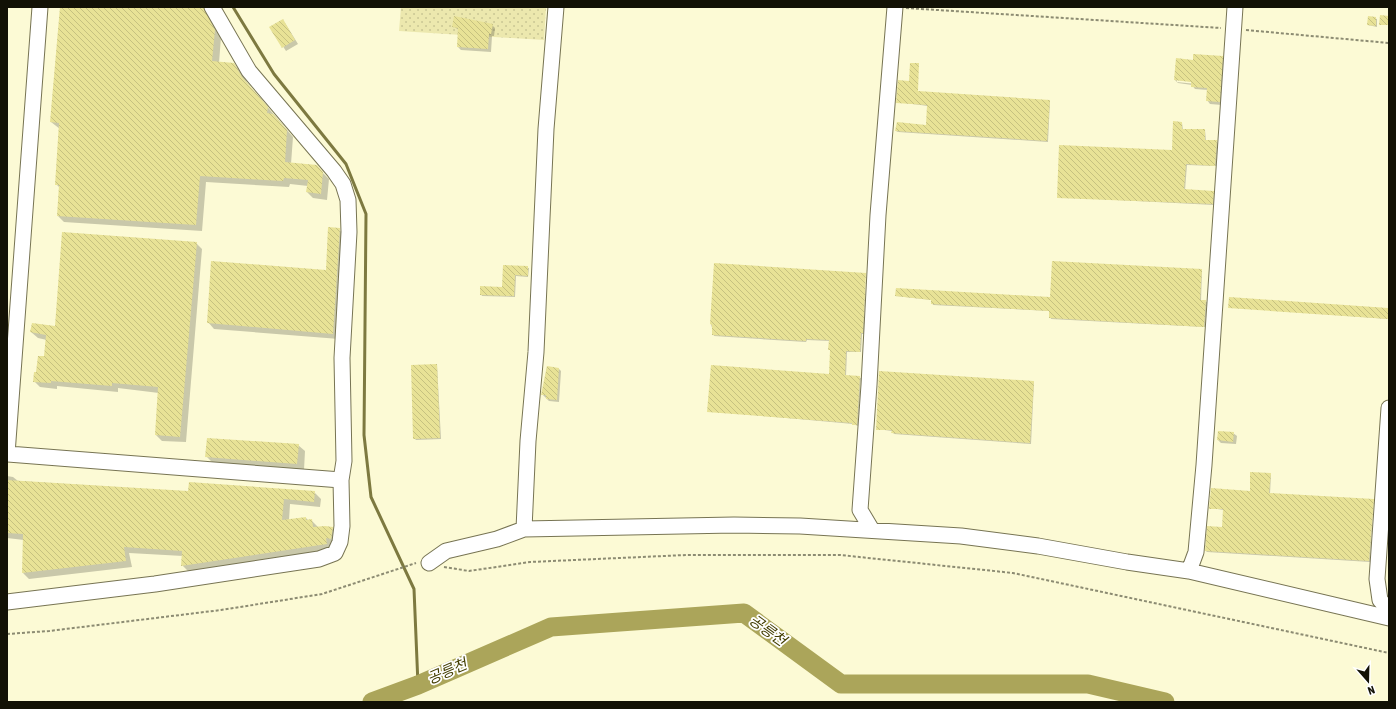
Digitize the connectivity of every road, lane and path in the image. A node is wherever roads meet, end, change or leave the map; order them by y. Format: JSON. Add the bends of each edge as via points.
{"nodes":[{"id":1,"x":40,"y":7,"type":"edge"},
{"id":2,"x":212,"y":7,"type":"edge"},
{"id":3,"x":556,"y":7,"type":"edge"},
{"id":4,"x":895,"y":7,"type":"edge"},
{"id":5,"x":1235,"y":7,"type":"edge"},
{"id":6,"x":905,"y":8,"type":"edge"},
{"id":7,"x":1234,"y":29,"type":"junction"},
{"id":8,"x":1389,"y":43,"type":"edge"},
{"id":9,"x":1389,"y":408,"type":"edge"},
{"id":10,"x":7,"y":454,"type":"edge"},
{"id":11,"x":341,"y":480,"type":"junction"},
{"id":12,"x":524,"y":529,"type":"junction"},
{"id":13,"x":872,"y":530,"type":"junction"},
{"id":14,"x":429,"y":563,"type":"junction"},
{"id":15,"x":1189,"y":572,"type":"junction"},
{"id":16,"x":7,"y":602,"type":"edge"},
{"id":17,"x":1389,"y":610,"type":"edge"},
{"id":18,"x":1389,"y":618,"type":"edge"},
{"id":19,"x":7,"y":634,"type":"edge"},
{"id":20,"x":1389,"y":653,"type":"edge"}],
"edges":[{"from":1,"to":10,"type":"street"},
{"from":2,"to":11,"type":"street","via":[[249,71],[334,171],[343,184],[348,200],[349,232],[342,358],[344,461]]},
{"from":3,"to":12,"type":"street","via":[[546,129],[536,352]]},
{"from":4,"to":13,"type":"street","via":[[878,215],[860,510]]},
{"from":5,"to":7,"type":"street"},
{"from":6,"to":7,"type":"path"},
{"from":7,"to":8,"type":"path"},
{"from":7,"to":15,"type":"street","via":[[1203,473],[1196,552]]},
{"from":9,"to":17,"type":"street","via":[[1377,579],[1380,600]]},
{"from":10,"to":11,"type":"street"},
{"from":11,"to":16,"type":"street","via":[[340,542],[335,552],[319,559],[155,584]]},
{"from":12,"to":13,"type":"street","via":[[734,525]]},
{"from":12,"to":14,"type":"street","via":[[498,539],[446,551]]},
{"from":13,"to":15,"type":"street","via":[[961,536],[1038,546]]},
{"from":14,"to":19,"type":"path","via":[[417,563],[322,594],[213,611]]},
{"from":14,"to":20,"type":"path","via":[[469,572],[530,562],[686,555],[840,555],[1013,573]]},
{"from":15,"to":18,"type":"street"}]}
